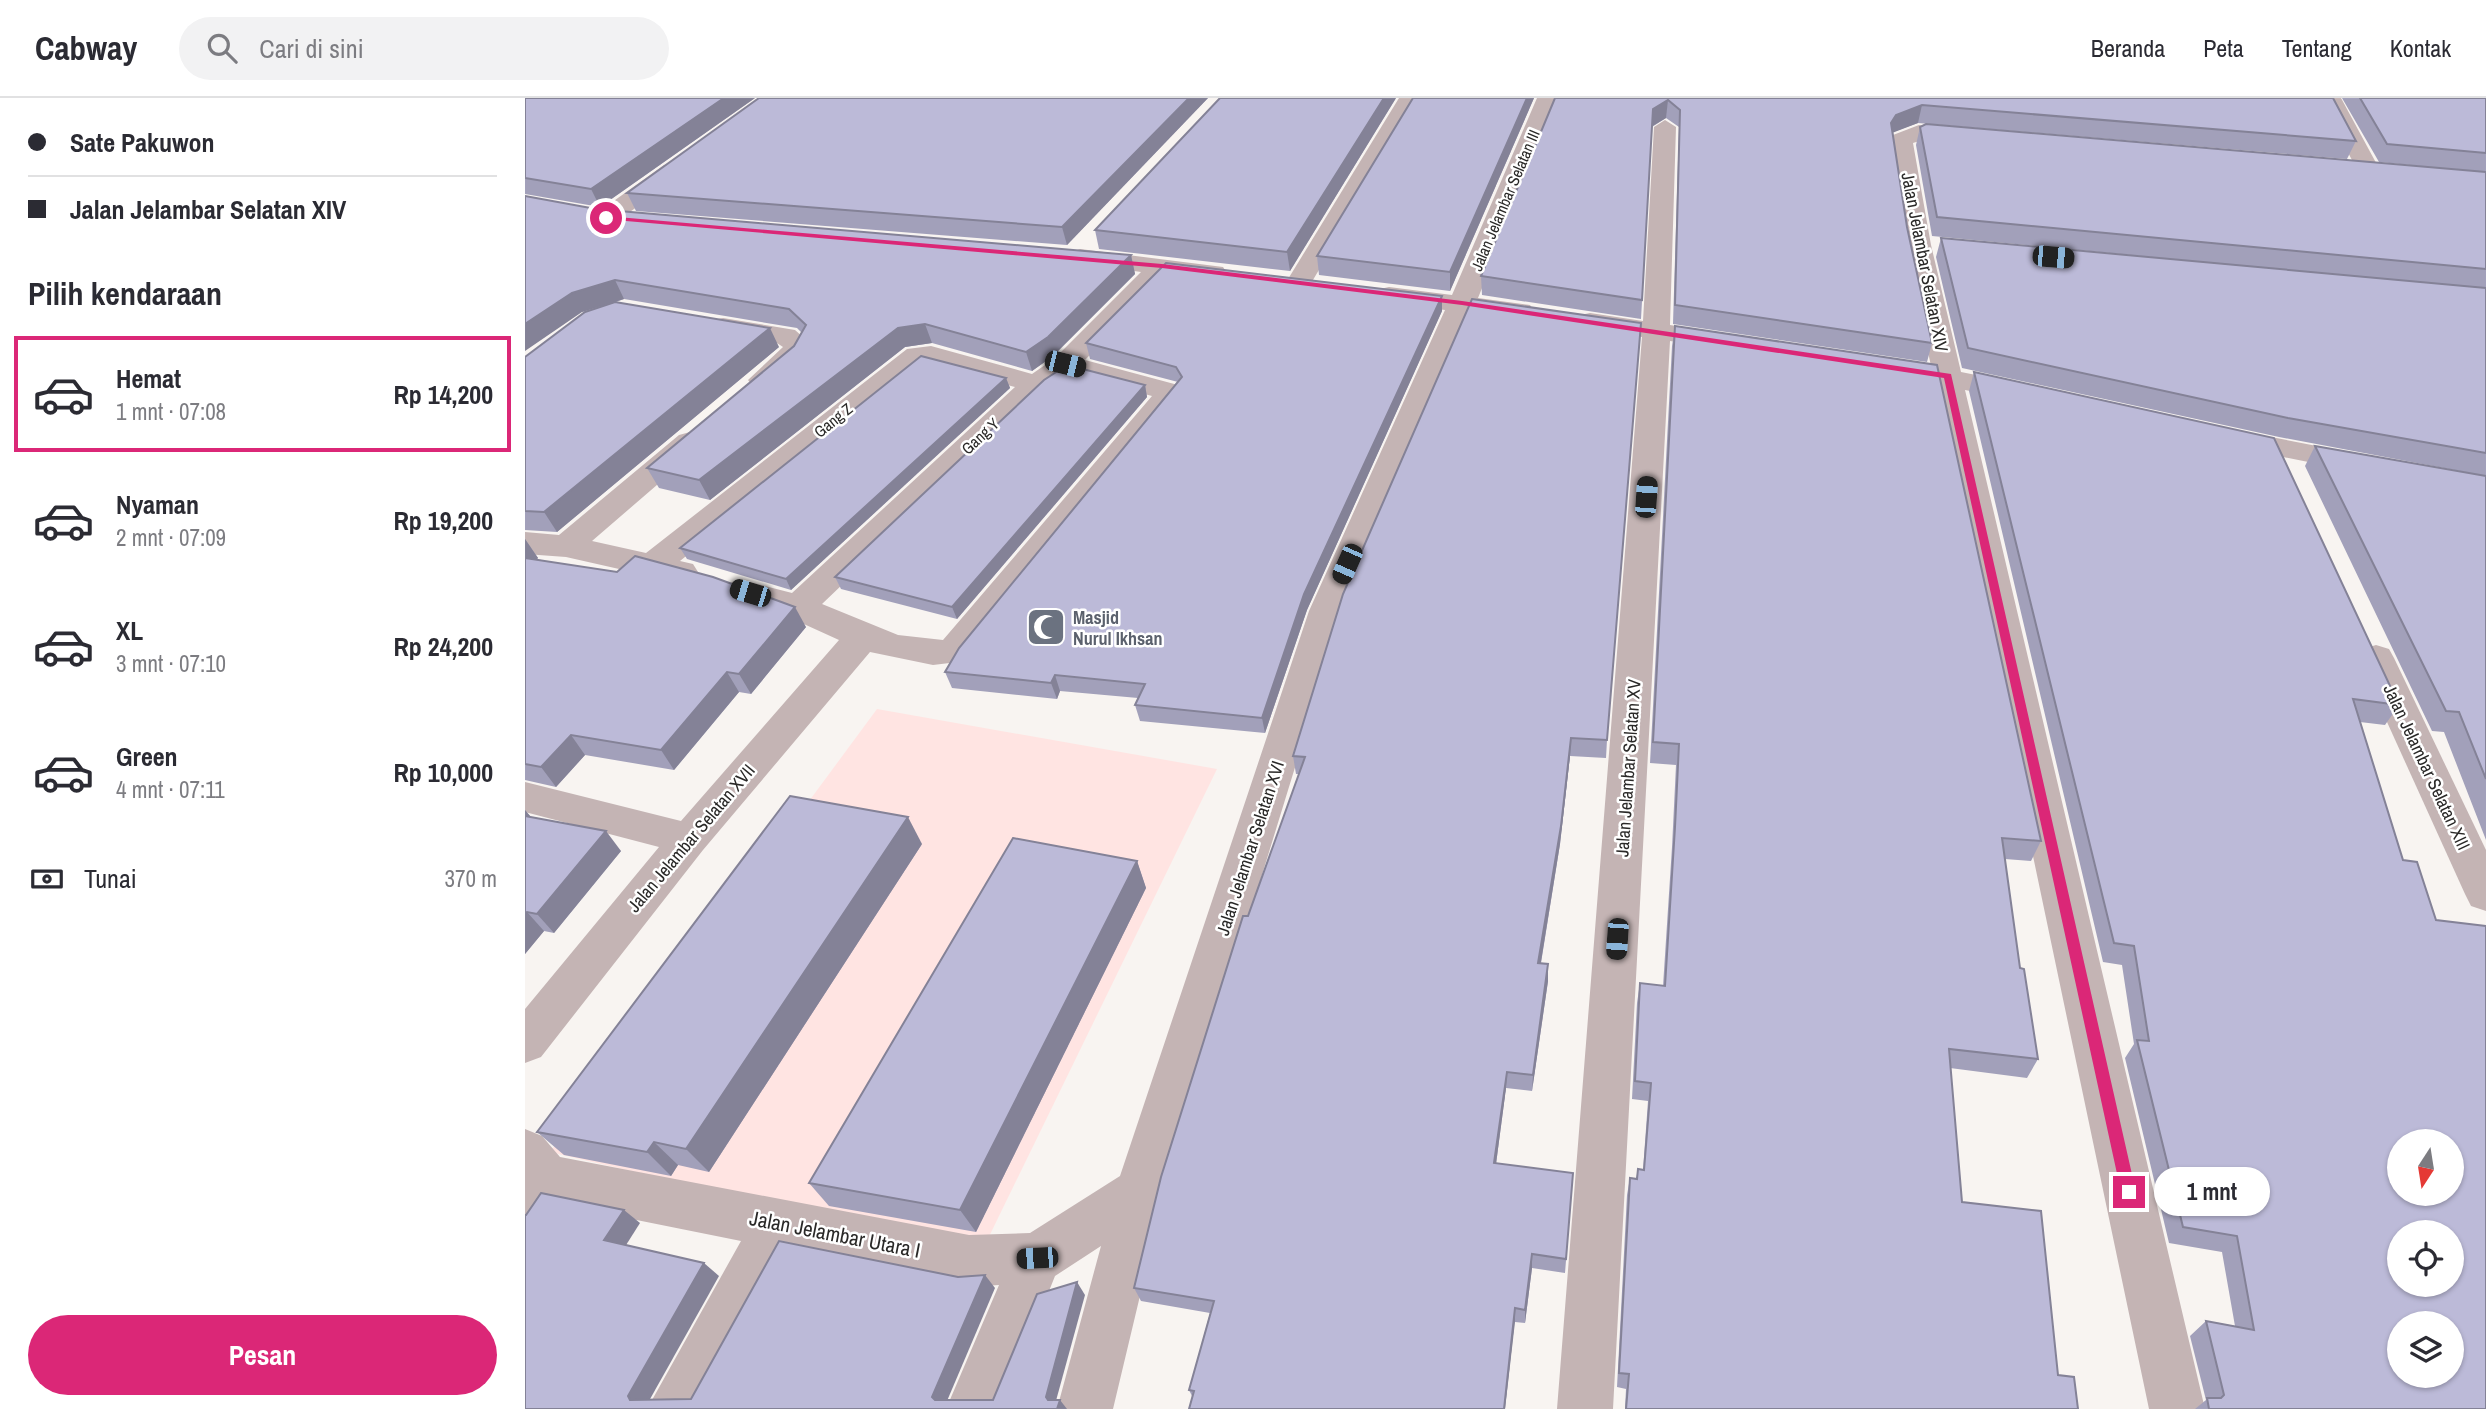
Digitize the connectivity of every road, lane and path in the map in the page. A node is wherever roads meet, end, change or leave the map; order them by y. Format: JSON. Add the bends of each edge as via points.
{"nodes":[{"id":1,"x":1411,"y":98,"type":"edge"},
{"id":2,"x":1548,"y":98,"type":"edge"},
{"id":3,"x":2330,"y":98,"type":"edge"},
{"id":4,"x":1665,"y":127,"type":"edge"},
{"id":5,"x":1987,"y":138,"type":"edge"},
{"id":6,"x":695,"y":153,"type":"edge"},
{"id":7,"x":2341,"y":169,"type":"edge"},
{"id":8,"x":2369,"y":172,"type":"junction"},
{"id":9,"x":2395,"y":174,"type":"edge"},
{"id":10,"x":646,"y":222,"type":"edge"},
{"id":11,"x":1100,"y":232,"type":"edge"},
{"id":12,"x":1162,"y":266,"type":"junction"},
{"id":13,"x":1367,"y":292,"type":"edge"},
{"id":14,"x":1462,"y":303,"type":"junction"},
{"id":15,"x":692,"y":321,"type":"edge"},
{"id":16,"x":1656,"y":331,"type":"junction"},
{"id":17,"x":1749,"y":345,"type":"edge"},
{"id":18,"x":1065,"y":364,"type":"junction"},
{"id":19,"x":1868,"y":364,"type":"edge"},
{"id":20,"x":1948,"y":376,"type":"junction"},
{"id":21,"x":1035,"y":384,"type":"junction"},
{"id":22,"x":2040,"y":396,"type":"edge"},
{"id":23,"x":740,"y":400,"type":"edge"},
{"id":24,"x":709,"y":425,"type":"edge"},
{"id":25,"x":2199,"y":431,"type":"edge"},
{"id":26,"x":2278,"y":449,"type":"junction"},
{"id":27,"x":2395,"y":470,"type":"edge"},
{"id":28,"x":2296,"y":486,"type":"edge"},
{"id":29,"x":525,"y":543,"type":"edge"},
{"id":30,"x":566,"y":545,"type":"junction"},
{"id":31,"x":654,"y":564,"type":"junction"},
{"id":32,"x":797,"y":608,"type":"junction"},
{"id":33,"x":2359,"y":622,"type":"edge"},
{"id":34,"x":862,"y":638,"type":"junction"},
{"id":35,"x":525,"y":797,"type":"edge"},
{"id":36,"x":689,"y":839,"type":"junction"},
{"id":37,"x":2486,"y":894,"type":"edge"},
{"id":38,"x":525,"y":1042,"type":"edge"},
{"id":39,"x":532,"y":1180,"type":"edge"},
{"id":40,"x":1140,"y":1191,"type":"junction"},
{"id":41,"x":779,"y":1223,"type":"junction"},
{"id":42,"x":1037,"y":1258,"type":"junction"},
{"id":43,"x":675,"y":1409,"type":"edge"},
{"id":44,"x":974,"y":1409,"type":"edge"},
{"id":45,"x":1085,"y":1409,"type":"edge"},
{"id":46,"x":1585,"y":1409,"type":"edge"},
{"id":47,"x":2177,"y":1409,"type":"edge"}],
"edges":[{"from":1,"to":12,"type":"street","via":[[1285,282]]},
{"from":2,"to":14,"type":"street","name":"Jalan Jelambar Selatan III"},
{"from":3,"to":8,"type":"street"},
{"from":4,"to":16,"type":"street","name":"Jalan Jelambar Selatan XV"},
{"from":5,"to":20,"type":"street","name":"Jalan Jelambar Selatan XIV","via":[[1919,132],[1901,140],[1932,246]]},
{"from":6,"to":10,"type":"street","via":[[593,215]]},
{"from":7,"to":8,"type":"street"},
{"from":8,"to":9,"type":"street"},
{"from":11,"to":12,"type":"street","via":[[1062,256]]},
{"from":12,"to":18,"type":"street","name":"Gang Y"},
{"from":13,"to":14,"type":"street"},
{"from":14,"to":16,"type":"street"},
{"from":14,"to":40,"type":"street","name":"Jalan Jelambar Selatan XVI","via":[[1326,611]]},
{"from":15,"to":23,"type":"street","via":[[785,337],[798,345],[791,357]]},
{"from":16,"to":17,"type":"street"},
{"from":16,"to":46,"type":"street","name":"Jalan Jelambar Selatan XV"},
{"from":18,"to":21,"type":"street","name":"Gang Y"},
{"from":18,"to":34,"type":"street","via":[[1168,391],[1167,396],[953,652],[935,654]]},
{"from":19,"to":20,"type":"street"},
{"from":20,"to":22,"type":"street"},
{"from":20,"to":47,"type":"street","name":"Jalan Jelambar Selatan XIV"},
{"from":21,"to":31,"type":"street","name":"Gang Z","via":[[917,355]]},
{"from":21,"to":32,"type":"street","name":"Gang Y"},
{"from":24,"to":30,"type":"street"},
{"from":25,"to":26,"type":"street"},
{"from":26,"to":27,"type":"street"},
{"from":26,"to":28,"type":"street"},
{"from":29,"to":30,"type":"street"},
{"from":30,"to":31,"type":"street"},
{"from":31,"to":32,"type":"street"},
{"from":32,"to":34,"type":"street"},
{"from":33,"to":37,"type":"street","name":"Jalan Jelambar Selatan XIII"},
{"from":34,"to":36,"type":"street","name":"Jalan Jelambar Selatan XVII"},
{"from":35,"to":36,"type":"street"},
{"from":36,"to":38,"type":"street","name":"Jalan Jelambar Selatan XVII"},
{"from":39,"to":41,"type":"street","name":"Jalan Jelambar Utara I"},
{"from":40,"to":42,"type":"street"},
{"from":40,"to":45,"type":"street","name":"Jalan Jelambar Selatan XVI"},
{"from":41,"to":42,"type":"street","name":"Jalan Jelambar Utara I","via":[[969,1261]]},
{"from":41,"to":43,"type":"street"},
{"from":42,"to":44,"type":"street"}]}
